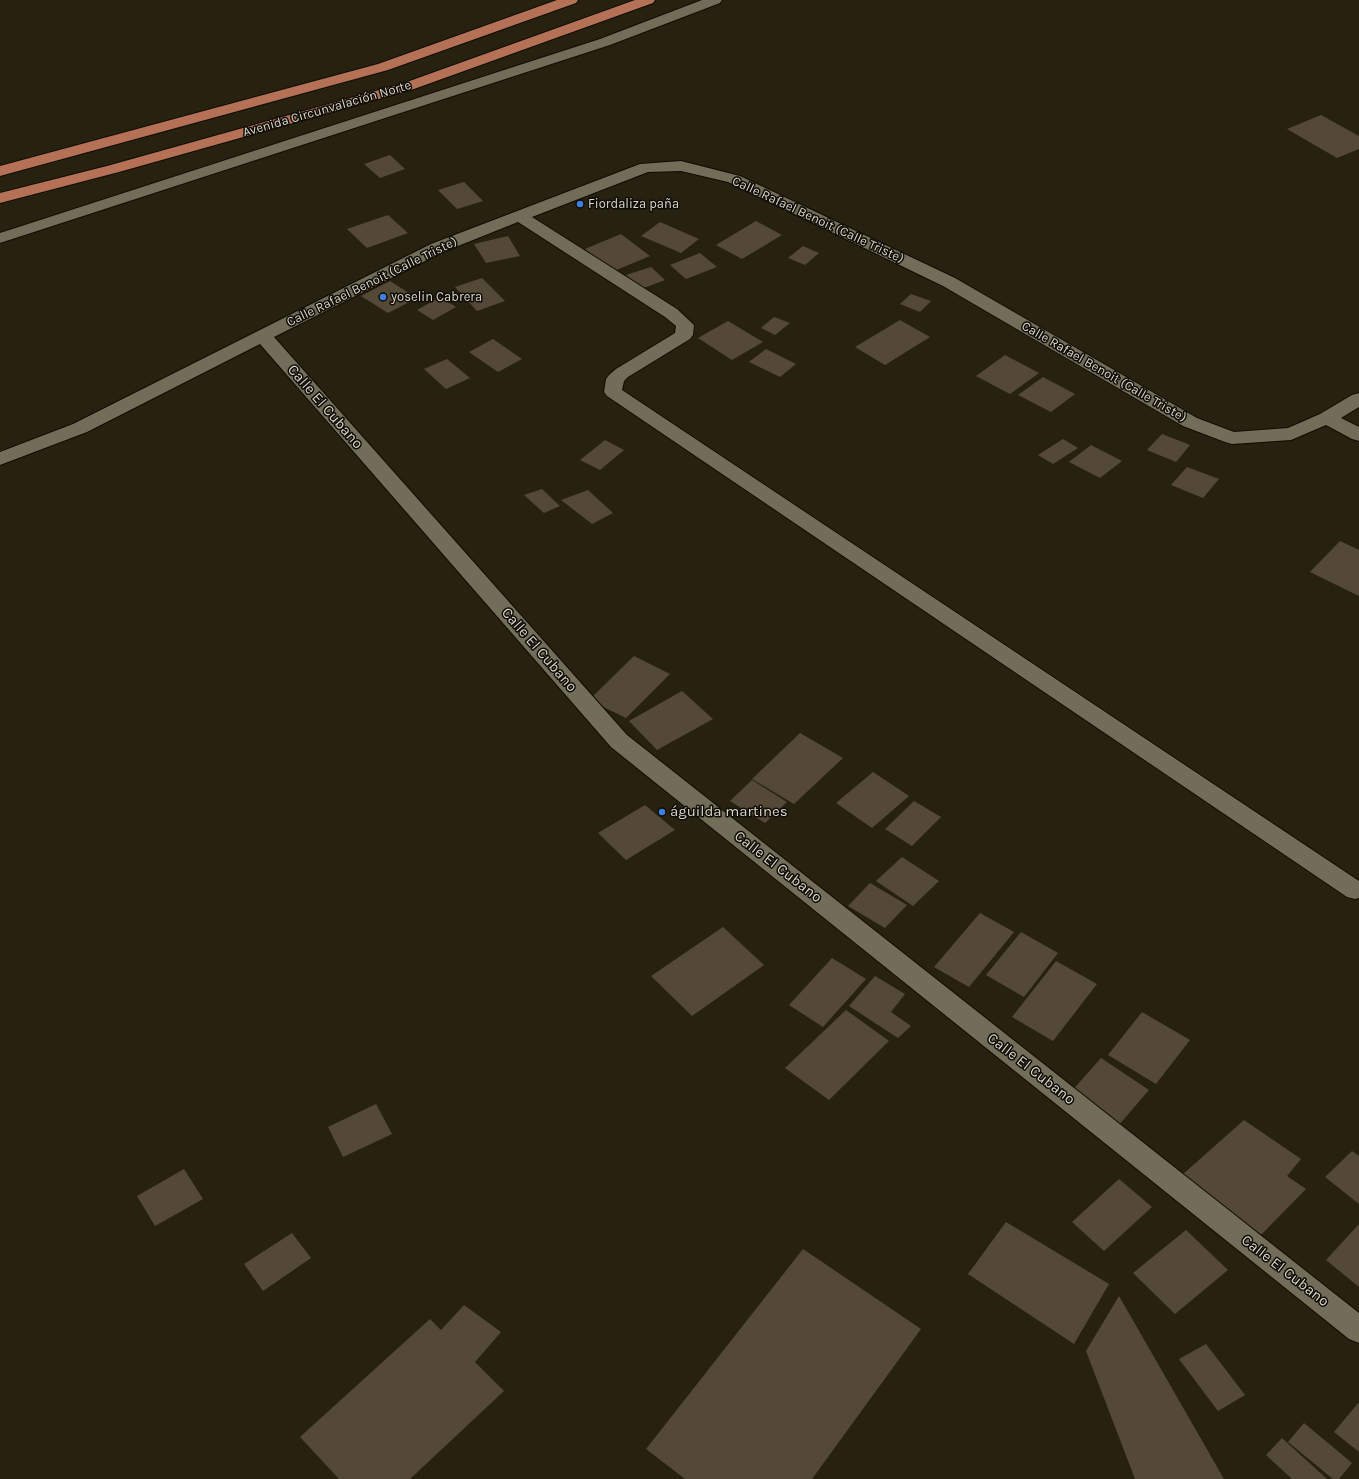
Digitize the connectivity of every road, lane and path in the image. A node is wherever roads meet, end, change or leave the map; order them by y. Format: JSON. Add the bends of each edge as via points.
{"nodes":[{"id":1,"x":571,"y":0,"type":"edge"},
{"id":2,"x":648,"y":0,"type":"edge"},
{"id":3,"x":715,"y":0,"type":"edge"},
{"id":4,"x":0,"y":170,"type":"edge"},
{"id":5,"x":0,"y":198,"type":"edge"},
{"id":6,"x":519,"y":216,"type":"junction"},
{"id":7,"x":0,"y":238,"type":"edge"},
{"id":8,"x":263,"y":336,"type":"junction"},
{"id":9,"x":1359,"y":399,"type":"edge"},
{"id":10,"x":1327,"y":418,"type":"junction"},
{"id":11,"x":1359,"y":435,"type":"edge"},
{"id":12,"x":0,"y":459,"type":"edge"},
{"id":13,"x":1355,"y":890,"type":"dead end"},
{"id":14,"x":1359,"y":1330,"type":"edge"}],
"edges":[{"from":1,"to":4,"type":"highway","name":"Avenida Circunvalación Norte","via":[[383,67]]},
{"from":2,"to":5,"type":"highway","name":"Avenida Circunvalación Norte","via":[[409,86]]},
{"from":3,"to":7,"type":"street","via":[[604,42]]},
{"from":6,"to":8,"type":"street","name":"Calle Rafael Benoit (Calle Triste)","via":[[437,248]]},
{"from":6,"to":10,"type":"street","name":"Calle Rafael Benoit (Calle Triste)","via":[[646,167],[681,166],[734,179],[949,282],[1190,422],[1232,438],[1291,434]]},
{"from":6,"to":13,"type":"street","via":[[671,313],[684,325],[684,335],[622,372],[615,379],[613,392]]},
{"from":8,"to":12,"type":"street","name":"Calle Rafael Benoit (Calle Triste)","via":[[80,428]]},
{"from":8,"to":14,"type":"street","name":"Calle El Cubano","via":[[619,741]]},
{"from":9,"to":10,"type":"street","name":"Calle Rafael Benoit (Calle Triste)"},
{"from":10,"to":11,"type":"street"}]}
